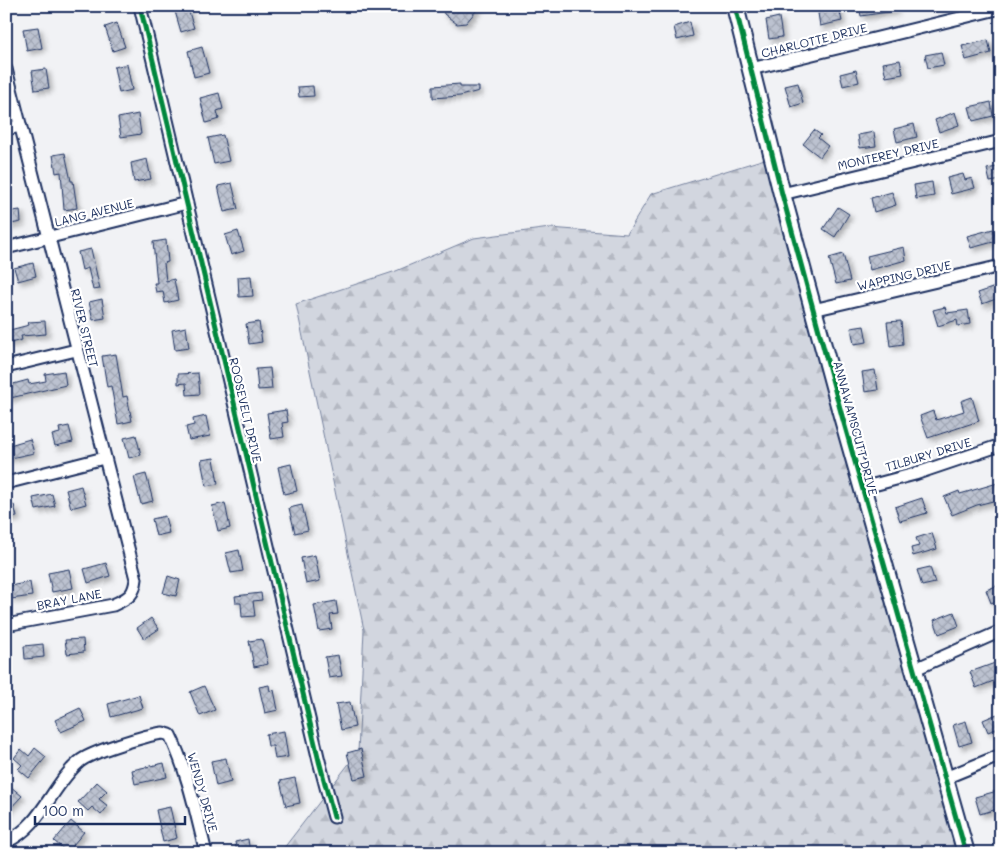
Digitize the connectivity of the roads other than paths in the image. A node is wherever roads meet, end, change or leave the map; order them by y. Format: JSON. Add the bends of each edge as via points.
{"nodes":[{"id":1,"x":140,"y":6,"type":"edge"},
{"id":2,"x":735,"y":6,"type":"edge"},
{"id":3,"x":1001,"y":8,"type":"edge"},
{"id":4,"x":6,"y":69,"type":"edge"},
{"id":5,"x":751,"y":69,"type":"junction"},
{"id":6,"x":20,"y":126,"type":"junction"},
{"id":7,"x":6,"y":129,"type":"edge"},
{"id":8,"x":1001,"y":141,"type":"edge"},
{"id":9,"x":782,"y":194,"type":"junction"},
{"id":10,"x":188,"y":203,"type":"junction"},
{"id":11,"x":48,"y":237,"type":"junction"},
{"id":12,"x":6,"y":248,"type":"edge"},
{"id":13,"x":1001,"y":266,"type":"edge"},
{"id":14,"x":813,"y":310,"type":"junction"},
{"id":15,"x":76,"y":350,"type":"junction"},
{"id":16,"x":6,"y":368,"type":"edge"},
{"id":17,"x":1001,"y":445,"type":"edge"},
{"id":18,"x":104,"y":458,"type":"junction"},
{"id":19,"x":6,"y":484,"type":"edge"},
{"id":20,"x":862,"y":488,"type":"junction"},
{"id":21,"x":133,"y":593,"type":"joint"},
{"id":22,"x":6,"y":625,"type":"edge"},
{"id":23,"x":1001,"y":631,"type":"edge"},
{"id":24,"x":913,"y":670,"type":"junction"},
{"id":25,"x":1001,"y":755,"type":"edge"},
{"id":26,"x":946,"y":778,"type":"junction"},
{"id":27,"x":334,"y":817,"type":"dead end"},
{"id":28,"x":6,"y":842,"type":"edge"},
{"id":29,"x":206,"y":853,"type":"edge"},
{"id":30,"x":966,"y":853,"type":"edge"}],
"edges":[{"from":1,"to":10,"type":"street","name":"ROOSEVELT DRIVE"},
{"from":2,"to":5,"type":"street","name":"ANNAWAMSCUTT DRIVE"},
{"from":3,"to":5,"type":"street","name":"CHARLOTTE DRIVE"},
{"from":4,"to":6,"type":"street","name":"RIVER STREET"},
{"from":5,"to":9,"type":"street","name":"ANNAWAMSCUTT DRIVE"},
{"from":6,"to":7,"type":"street"},
{"from":6,"to":11,"type":"street","name":"RIVER STREET"},
{"from":8,"to":9,"type":"street","name":"MONTEREY DRIVE"},
{"from":9,"to":14,"type":"street","name":"ANNAWAMSCUTT DRIVE"},
{"from":10,"to":11,"type":"street","name":"LANG AVENUE"},
{"from":10,"to":27,"type":"street","name":"ROOSEVELT DRIVE"},
{"from":11,"to":12,"type":"street","name":"LANG AVENUE"},
{"from":11,"to":15,"type":"street","name":"RIVER STREET"},
{"from":13,"to":14,"type":"street","name":"WAPPING DRIVE"},
{"from":14,"to":20,"type":"street","name":"ANNAWAMSCUTT DRIVE"},
{"from":15,"to":16,"type":"street"},
{"from":15,"to":18,"type":"street","name":"RIVER STREET"},
{"from":17,"to":20,"type":"street","name":"TILBURY DRIVE"},
{"from":18,"to":19,"type":"street"},
{"from":18,"to":21,"type":"street","name":"RIVER STREET","via":[[136,579]]},
{"from":20,"to":24,"type":"street","name":"ANNAWAMSCUTT DRIVE"},
{"from":21,"to":22,"type":"street","name":"BRAY LANE","via":[[113,605]]},
{"from":23,"to":24,"type":"street"},
{"from":24,"to":26,"type":"street","name":"ANNAWAMSCUTT DRIVE"},
{"from":25,"to":26,"type":"street"},
{"from":26,"to":30,"type":"street","name":"ANNAWAMSCUTT DRIVE"},
{"from":28,"to":29,"type":"street","name":"WENDY DRIVE","via":[[30,825],[80,762],[92,755],[163,733],[170,735],[176,745]]}]}
